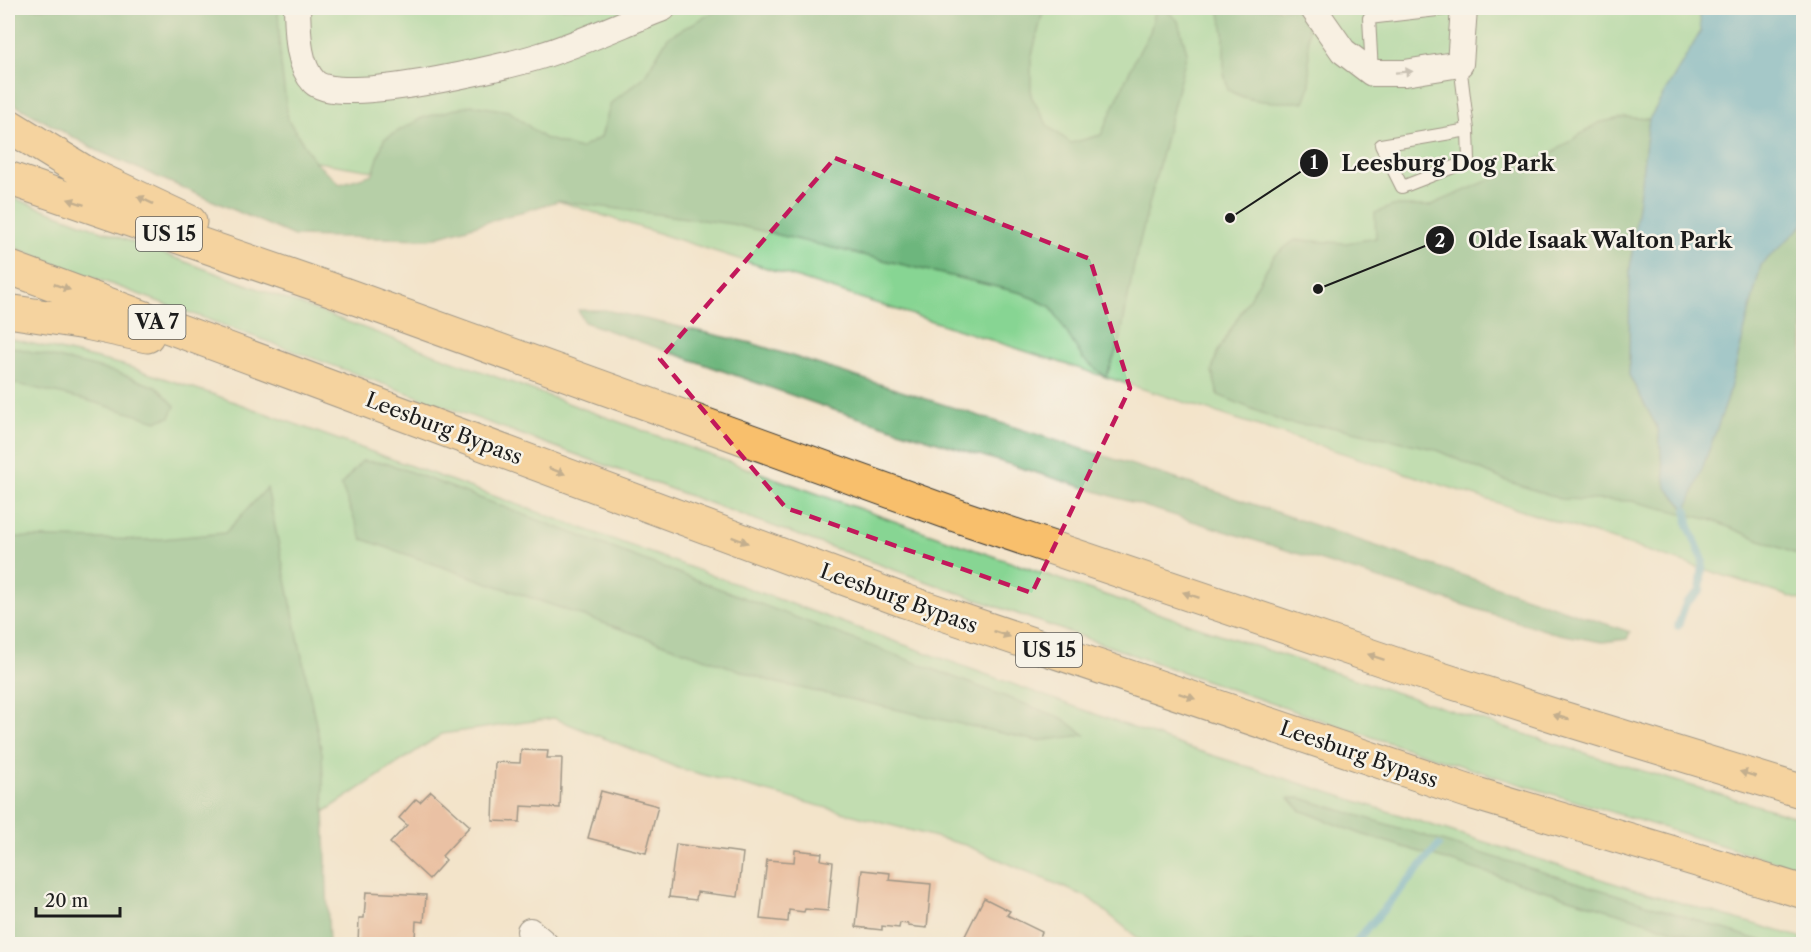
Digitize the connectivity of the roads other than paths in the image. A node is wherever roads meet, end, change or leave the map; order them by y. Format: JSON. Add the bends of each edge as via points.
{"nodes":[{"id":1,"x":297,"y":8,"type":"edge"},
{"id":2,"x":663,"y":8,"type":"edge"},
{"id":3,"x":1313,"y":8,"type":"edge"},
{"id":4,"x":1454,"y":8,"type":"edge"},
{"id":5,"x":1464,"y":8,"type":"edge"},
{"id":6,"x":1460,"y":64,"type":"junction"},
{"id":7,"x":1372,"y":74,"type":"junction"},
{"id":8,"x":8,"y":125,"type":"edge"},
{"id":9,"x":1468,"y":130,"type":"junction"},
{"id":10,"x":8,"y":178,"type":"edge"},
{"id":11,"x":8,"y":267,"type":"edge"},
{"id":12,"x":330,"y":289,"type":"junction"},
{"id":13,"x":8,"y":311,"type":"edge"},
{"id":14,"x":306,"y":377,"type":"junction"},
{"id":15,"x":1803,"y":792,"type":"edge"},
{"id":16,"x":1803,"y":892,"type":"edge"}],
"edges":[{"from":1,"to":2,"type":"street","via":[[305,67],[321,87],[340,90],[394,88],[503,67]]},
{"from":3,"to":7,"type":"street","via":[[1343,51]]},
{"from":4,"to":7,"type":"lane","via":[[1369,18]]},
{"from":5,"to":6,"type":"street"},
{"from":7,"to":6,"type":"street","one_way":true},
{"from":6,"to":9,"type":"lane"},
{"from":12,"to":8,"type":"highway","one_way":true,"via":[[86,173]]},
{"from":9,"to":9,"type":"lane","via":[[1469,161],[1402,187],[1381,145]]},
{"from":12,"to":10,"type":"highway","number":"US 15","one_way":true},
{"from":11,"to":14,"type":"highway","name":"Leesburg Bypass","number":"VA 7","one_way":true},
{"from":15,"to":12,"type":"highway","number":"US 15","one_way":true,"via":[[1559,717],[964,518]]},
{"from":13,"to":14,"type":"highway","via":[[86,323]]},
{"from":14,"to":16,"type":"highway","name":"Leesburg Bypass","number":"US 15","one_way":true,"via":[[905,602],[1470,792]]}]}
